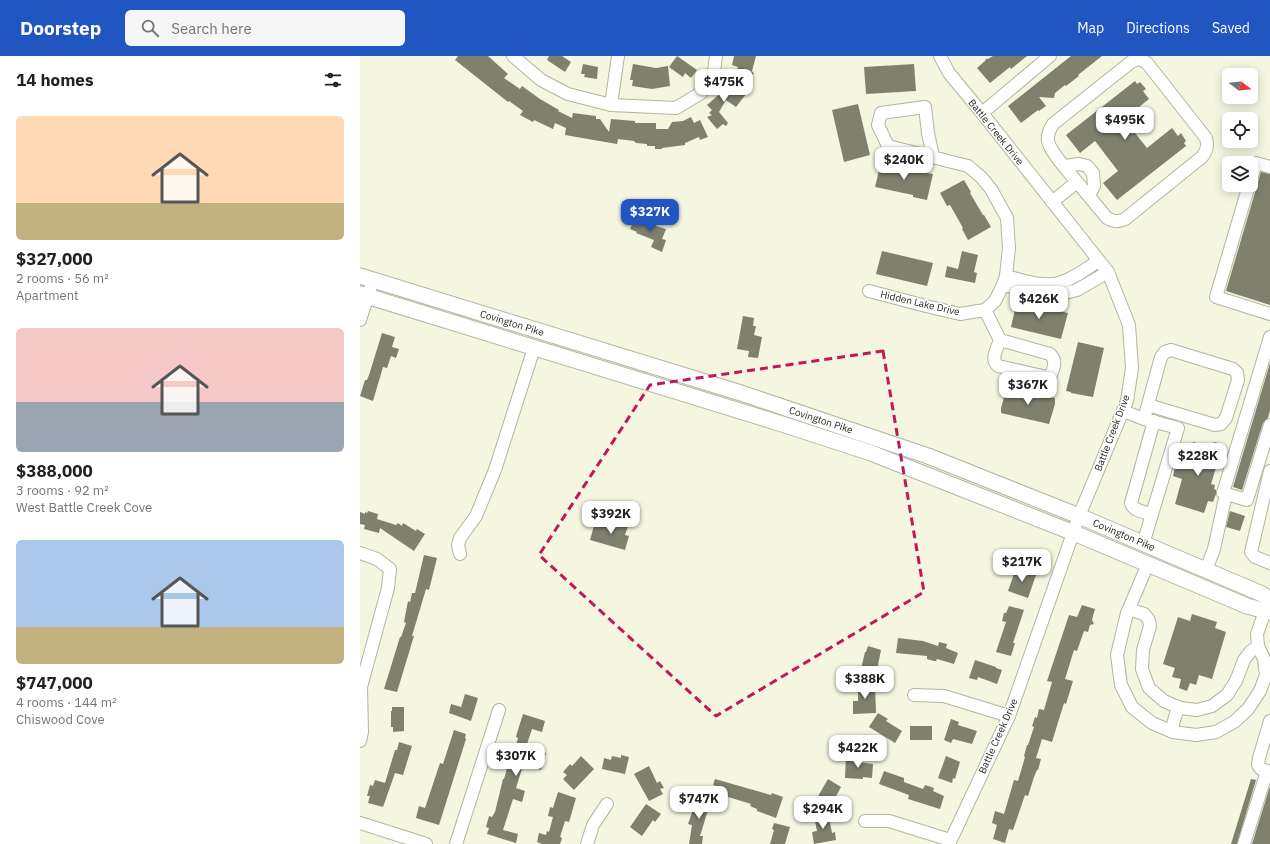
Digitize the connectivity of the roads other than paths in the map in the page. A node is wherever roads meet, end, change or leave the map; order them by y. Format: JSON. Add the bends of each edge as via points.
{"nodes":[{"id":1,"x":513,"y":56,"type":"edge"},
{"id":2,"x":618,"y":56,"type":"edge"},
{"id":3,"x":716,"y":56,"type":"edge"},
{"id":4,"x":940,"y":56,"type":"edge"},
{"id":5,"x":1050,"y":56,"type":"edge"},
{"id":6,"x":611,"y":105,"type":"junction"},
{"id":7,"x":982,"y":113,"type":"junction"},
{"id":8,"x":933,"y":157,"type":"junction"},
{"id":9,"x":1258,"y":164,"type":"edge"},
{"id":10,"x":1064,"y":166,"type":"junction"},
{"id":11,"x":1270,"y":167,"type":"edge"},
{"id":12,"x":1077,"y":182,"type":"junction"},
{"id":13,"x":1248,"y":192,"type":"edge"},
{"id":14,"x":1089,"y":196,"type":"junction"},
{"id":15,"x":1052,"y":202,"type":"junction"},
{"id":16,"x":1098,"y":261,"type":"junction"},
{"id":17,"x":1108,"y":272,"type":"junction"},
{"id":18,"x":366,"y":278,"type":"edge"},
{"id":19,"x":1004,"y":280,"type":"junction"},
{"id":20,"x":869,"y":291,"type":"dead end"},
{"id":21,"x":364,"y":295,"type":"edge"},
{"id":22,"x":985,"y":310,"type":"junction"},
{"id":23,"x":1270,"y":314,"type":"edge"},
{"id":24,"x":360,"y":320,"type":"edge"},
{"id":25,"x":1270,"y":337,"type":"edge"},
{"id":26,"x":1000,"y":340,"type":"junction"},
{"id":27,"x":534,"y":348,"type":"junction"},
{"id":28,"x":614,"y":354,"type":"junction"},
{"id":29,"x":609,"y":371,"type":"junction"},
{"id":30,"x":1148,"y":405,"type":"junction"},
{"id":31,"x":1123,"y":411,"type":"junction"},
{"id":32,"x":1182,"y":415,"type":"junction"},
{"id":33,"x":1149,"y":420,"type":"junction"},
{"id":34,"x":1270,"y":425,"type":"edge"},
{"id":35,"x":843,"y":427,"type":"junction"},
{"id":36,"x":1178,"y":428,"type":"junction"},
{"id":37,"x":838,"y":442,"type":"junction"},
{"id":38,"x":1270,"y":471,"type":"edge"},
{"id":39,"x":1226,"y":494,"type":"junction"},
{"id":40,"x":1152,"y":514,"type":"junction"},
{"id":41,"x":1079,"y":516,"type":"junction"},
{"id":42,"x":1074,"y":533,"type":"junction"},
{"id":43,"x":1143,"y":544,"type":"junction"},
{"id":44,"x":360,"y":553,"type":"edge"},
{"id":45,"x":460,"y":554,"type":"dead end"},
{"id":46,"x":1270,"y":563,"type":"edge"},
{"id":47,"x":1148,"y":564,"type":"junction"},
{"id":48,"x":1206,"y":570,"type":"junction"},
{"id":49,"x":1268,"y":607,"type":"edge"},
{"id":50,"x":1129,"y":609,"type":"junction"},
{"id":51,"x":1258,"y":646,"type":"junction"},
{"id":52,"x":914,"y":695,"type":"dead end"},
{"id":53,"x":1178,"y":707,"type":"junction"},
{"id":54,"x":499,"y":710,"type":"dead end"},
{"id":55,"x":1009,"y":716,"type":"junction"},
{"id":56,"x":1270,"y":721,"type":"edge"},
{"id":57,"x":1172,"y":731,"type":"junction"},
{"id":58,"x":360,"y":741,"type":"edge"},
{"id":59,"x":1268,"y":771,"type":"edge"},
{"id":60,"x":607,"y":804,"type":"dead end"},
{"id":61,"x":865,"y":821,"type":"dead end"},
{"id":62,"x":360,"y":824,"type":"edge"},
{"id":63,"x":950,"y":842,"type":"edge"},
{"id":64,"x":426,"y":844,"type":"edge"},
{"id":65,"x":456,"y":844,"type":"edge"},
{"id":66,"x":587,"y":844,"type":"edge"},
{"id":67,"x":1244,"y":844,"type":"edge"}],
"edges":[{"from":1,"to":6,"type":"street","via":[[541,80],[568,94]]},
{"from":2,"to":6,"type":"street"},
{"from":3,"to":6,"type":"street","via":[[714,72],[701,94],[676,108]]},
{"from":4,"to":7,"type":"street","name":"Battle Creek Drive","via":[[949,73]]},
{"from":5,"to":7,"type":"street"},
{"from":7,"to":15,"type":"street","name":"Battle Creek Drive"},
{"from":8,"to":8,"type":"street","via":[[888,146],[878,125],[881,113],[925,107]]},
{"from":8,"to":19,"type":"street","via":[[968,166],[991,189],[1007,218],[1009,248]]},
{"from":9,"to":11,"type":"street"},
{"from":10,"to":12,"type":"street"},
{"from":10,"to":14,"type":"street","via":[[1087,166],[1093,173],[1094,186]]},
{"from":10,"to":14,"type":"street","via":[[1050,149],[1048,131],[1053,124],[1131,62],[1136,59],[1147,63],[1206,138],[1206,151],[1196,162],[1119,222],[1107,218]]},
{"from":12,"to":14,"type":"street"},
{"from":12,"to":15,"type":"street"},
{"from":13,"to":23,"type":"street","via":[[1216,297]]},
{"from":15,"to":16,"type":"street","name":"Battle Creek Drive"},
{"from":16,"to":17,"type":"street","name":"Battle Creek Drive"},
{"from":16,"to":19,"type":"street","via":[[1057,284]]},
{"from":17,"to":19,"type":"street","via":[[1077,290],[1053,296]]},
{"from":17,"to":31,"type":"street","name":"Battle Creek Drive","via":[[1129,325],[1132,368]]},
{"from":18,"to":21,"type":"street"},
{"from":18,"to":28,"type":"main road","name":"Covington Pike"},
{"from":19,"to":22,"type":"street","via":[[995,301]]},
{"from":20,"to":22,"type":"street","name":"Hidden Lake Drive","via":[[960,314]]},
{"from":21,"to":24,"type":"street"},
{"from":21,"to":27,"type":"main road","name":"Covington Pike"},
{"from":22,"to":26,"type":"street"},
{"from":25,"to":39,"type":"street","via":[[1222,493]]},
{"from":26,"to":26,"type":"street","via":[[1053,356],[1055,364],[1051,376],[998,366],[993,359]]},
{"from":27,"to":29,"type":"main road","name":"Covington Pike"},
{"from":27,"to":45,"type":"street","via":[[495,470],[476,516],[460,538]]},
{"from":28,"to":29,"type":"street"},
{"from":28,"to":35,"type":"main road","name":"Covington Pike"},
{"from":29,"to":37,"type":"main road","name":"Covington Pike"},
{"from":30,"to":32,"type":"street"},
{"from":30,"to":32,"type":"street","via":[[1161,357],[1165,352],[1171,350],[1233,369],[1237,373],[1238,380],[1226,418],[1221,424],[1215,425]]},
{"from":30,"to":33,"type":"street"},
{"from":31,"to":33,"type":"street"},
{"from":31,"to":41,"type":"street","name":"Battle Creek Drive"},
{"from":32,"to":36,"type":"street"},
{"from":33,"to":36,"type":"street"},
{"from":33,"to":40,"type":"street","via":[[1130,503],[1135,509]]},
{"from":34,"to":39,"type":"street","via":[[1247,500]]},
{"from":35,"to":37,"type":"street"},
{"from":35,"to":41,"type":"main road","name":"Covington Pike","via":[[936,459]]},
{"from":36,"to":40,"type":"street"},
{"from":37,"to":42,"type":"main road","name":"Covington Pike"},
{"from":38,"to":46,"type":"street","via":[[1251,552],[1255,557]]},
{"from":39,"to":48,"type":"street","via":[[1214,549]]},
{"from":40,"to":43,"type":"street"},
{"from":41,"to":42,"type":"street","name":"Battle Creek Drive"},
{"from":41,"to":43,"type":"main road","name":"Covington Pike"},
{"from":42,"to":47,"type":"main road","name":"Covington Pike"},
{"from":42,"to":55,"type":"street","name":"Battle Creek Drive"},
{"from":43,"to":48,"type":"main road","name":"Covington Pike"},
{"from":44,"to":58,"type":"street","via":[[377,558],[390,569],[388,588],[361,687]]},
{"from":47,"to":49,"type":"main road","name":"Covington Pike","via":[[1247,606]]},
{"from":47,"to":50,"type":"street"},
{"from":48,"to":49,"type":"main road","name":"Covington Pike","via":[[1262,594]]},
{"from":49,"to":51,"type":"street","via":[[1257,634]]},
{"from":50,"to":53,"type":"street","via":[[1144,614],[1150,626],[1143,650],[1142,669],[1150,688],[1164,701]]},
{"from":50,"to":57,"type":"street","via":[[1117,655],[1121,685],[1132,707],[1152,723]]},
{"from":51,"to":53,"type":"street","via":[[1244,660],[1227,695],[1212,706],[1197,710]]},
{"from":51,"to":57,"type":"street","via":[[1264,659],[1266,674],[1260,691],[1248,709],[1234,722],[1216,732],[1196,735]]},
{"from":52,"to":55,"type":"street","via":[[944,696]]},
{"from":53,"to":57,"type":"street"},
{"from":54,"to":65,"type":"street"},
{"from":55,"to":63,"type":"street","name":"Battle Creek Drive"},
{"from":56,"to":59,"type":"street","via":[[1258,765]]},
{"from":59,"to":67,"type":"street"},
{"from":60,"to":66,"type":"street","via":[[593,825]]},
{"from":61,"to":63,"type":"street","via":[[889,821]]},
{"from":62,"to":64,"type":"street"}]}
